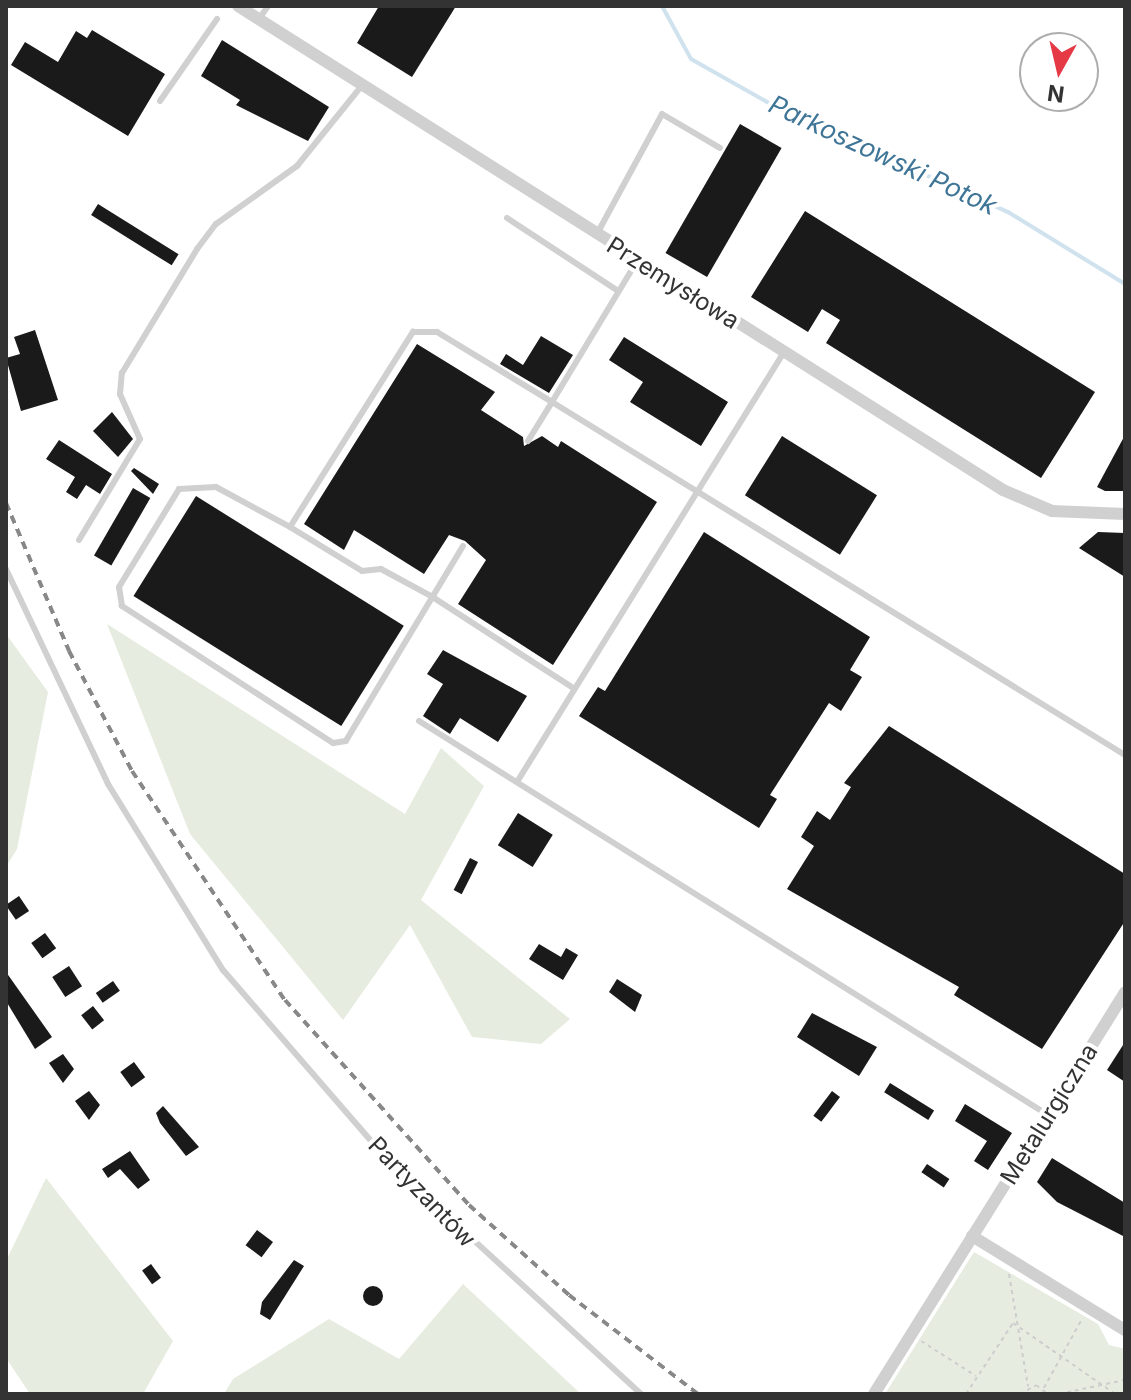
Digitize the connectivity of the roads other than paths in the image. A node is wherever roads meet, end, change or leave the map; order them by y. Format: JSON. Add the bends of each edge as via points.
{"nodes":[{"id":1,"x":238,"y":6,"type":"edge"},
{"id":2,"x":268,"y":6,"type":"edge"},
{"id":3,"x":217,"y":19,"type":"dead end"},
{"id":4,"x":258,"y":20,"type":"junction"},
{"id":5,"x":360,"y":88,"type":"junction"},
{"id":6,"x":160,"y":101,"type":"dead end"},
{"id":7,"x":720,"y":148,"type":"dead end"},
{"id":8,"x":507,"y":218,"type":"dead end"},
{"id":9,"x":596,"y":236,"type":"junction"},
{"id":10,"x":637,"y":261,"type":"junction"},
{"id":11,"x":618,"y":291,"type":"junction"},
{"id":12,"x":784,"y":352,"type":"junction"},
{"id":13,"x":552,"y":402,"type":"junction"},
{"id":14,"x":528,"y":441,"type":"dead end"},
{"id":15,"x":698,"y":491,"type":"junction"},
{"id":16,"x":1125,"y":514,"type":"edge"},
{"id":17,"x":290,"y":527,"type":"junction"},
{"id":18,"x":79,"y":540,"type":"dead end"},
{"id":19,"x":463,"y":546,"type":"dead end"},
{"id":20,"x":6,"y":569,"type":"edge"},
{"id":21,"x":431,"y":596,"type":"junction"},
{"id":22,"x":573,"y":688,"type":"junction"},
{"id":23,"x":419,"y":721,"type":"dead end"},
{"id":24,"x":1125,"y":755,"type":"edge"},
{"id":25,"x":517,"y":782,"type":"junction"},
{"id":26,"x":1125,"y":992,"type":"edge"},
{"id":27,"x":1048,"y":1115,"type":"junction"},
{"id":28,"x":972,"y":1236,"type":"junction"},
{"id":29,"x":1125,"y":1330,"type":"edge"},
{"id":30,"x":641,"y":1394,"type":"edge"},
{"id":31,"x":874,"y":1394,"type":"edge"}],
"edges":[{"from":1,"to":4,"type":"street","name":"Przemysłowa"},
{"from":2,"to":4,"type":"lane"},
{"from":3,"to":6,"type":"lane"},
{"from":4,"to":5,"type":"street","name":"Przemysłowa"},
{"from":5,"to":9,"type":"street","name":"Przemysłowa"},
{"from":5,"to":18,"type":"lane","via":[[297,166],[216,224],[197,249],[122,373],[120,394],[140,439]]},
{"from":7,"to":9,"type":"lane","via":[[662,114]]},
{"from":8,"to":11,"type":"lane"},
{"from":9,"to":10,"type":"street","name":"Przemysłowa"},
{"from":10,"to":11,"type":"lane"},
{"from":10,"to":12,"type":"street","name":"Przemysłowa"},
{"from":11,"to":13,"type":"lane"},
{"from":12,"to":15,"type":"lane"},
{"from":12,"to":16,"type":"street","name":"Przemysłowa","via":[[1022,501],[1060,512]]},
{"from":13,"to":14,"type":"lane"},
{"from":13,"to":15,"type":"lane"},
{"from":13,"to":17,"type":"lane","via":[[437,332],[413,332]]},
{"from":15,"to":22,"type":"lane"},
{"from":15,"to":24,"type":"lane"},
{"from":17,"to":21,"type":"lane","via":[[362,571],[381,569]]},
{"from":17,"to":21,"type":"lane","via":[[216,487],[179,489],[119,587],[122,606],[333,743],[346,741]]},
{"from":19,"to":21,"type":"lane"},
{"from":20,"to":30,"type":"lane","name":"Partyzantów","via":[[108,784],[223,970],[403,1176]]},
{"from":21,"to":22,"type":"lane"},
{"from":22,"to":25,"type":"lane"},
{"from":23,"to":25,"type":"lane"},
{"from":25,"to":27,"type":"lane"},
{"from":26,"to":27,"type":"street","name":"Metalurgiczna"},
{"from":27,"to":28,"type":"street","name":"Metalurgiczna"},
{"from":28,"to":29,"type":"street"},
{"from":28,"to":31,"type":"street"}]}
